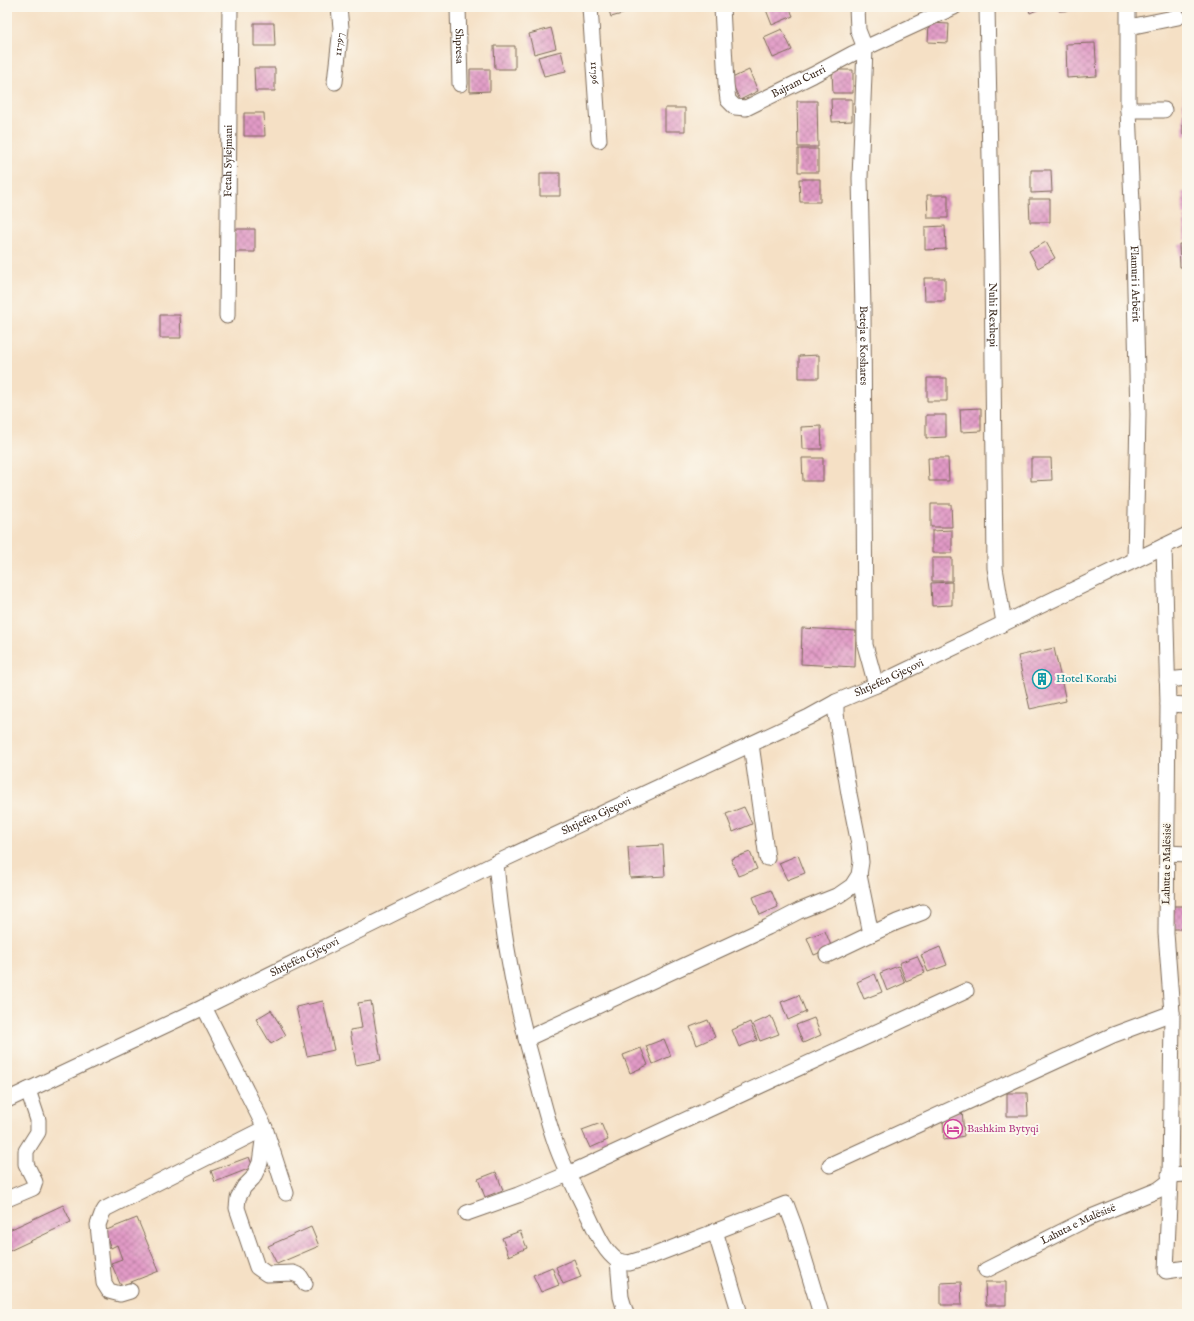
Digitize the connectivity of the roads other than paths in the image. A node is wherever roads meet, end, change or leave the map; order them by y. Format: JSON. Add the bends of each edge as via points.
{"nodes":[{"id":1,"x":230,"y":7,"type":"edge"},
{"id":2,"x":340,"y":7,"type":"edge"},
{"id":3,"x":458,"y":7,"type":"edge"},
{"id":4,"x":590,"y":7,"type":"edge"},
{"id":5,"x":722,"y":7,"type":"edge"},
{"id":6,"x":857,"y":7,"type":"edge"},
{"id":7,"x":954,"y":7,"type":"edge"},
{"id":8,"x":987,"y":7,"type":"edge"},
{"id":9,"x":1128,"y":7,"type":"edge"},
{"id":10,"x":1178,"y":17,"type":"dead end"},
{"id":11,"x":1129,"y":27,"type":"junction"},
{"id":12,"x":865,"y":48,"type":"junction"},
{"id":13,"x":335,"y":82,"type":"dead end"},
{"id":14,"x":460,"y":84,"type":"dead end"},
{"id":15,"x":1128,"y":110,"type":"junction"},
{"id":16,"x":1164,"y":110,"type":"dead end"},
{"id":17,"x":599,"y":140,"type":"dead end"},
{"id":18,"x":227,"y":316,"type":"dead end"},
{"id":19,"x":1187,"y":535,"type":"edge"},
{"id":20,"x":1164,"y":546,"type":"junction"},
{"id":21,"x":1135,"y":560,"type":"junction"},
{"id":22,"x":1004,"y":623,"type":"junction"},
{"id":23,"x":1187,"y":678,"type":"edge"},
{"id":24,"x":1167,"y":680,"type":"junction"},
{"id":25,"x":876,"y":685,"type":"junction"},
{"id":26,"x":836,"y":702,"type":"junction"},
{"id":27,"x":1168,"y":704,"type":"junction"},
{"id":28,"x":1187,"y":705,"type":"edge"},
{"id":29,"x":751,"y":744,"type":"junction"},
{"id":30,"x":1167,"y":853,"type":"junction"},
{"id":31,"x":1187,"y":854,"type":"edge"},
{"id":32,"x":766,"y":858,"type":"dead end"},
{"id":33,"x":496,"y":863,"type":"junction"},
{"id":34,"x":859,"y":875,"type":"junction"},
{"id":35,"x":923,"y":912,"type":"dead end"},
{"id":36,"x":871,"y":934,"type":"junction"},
{"id":37,"x":827,"y":955,"type":"dead end"},
{"id":38,"x":966,"y":991,"type":"dead end"},
{"id":39,"x":204,"y":1007,"type":"junction"},
{"id":40,"x":1172,"y":1013,"type":"junction"},
{"id":41,"x":526,"y":1039,"type":"junction"},
{"id":42,"x":28,"y":1090,"type":"junction"},
{"id":43,"x":7,"y":1100,"type":"edge"},
{"id":44,"x":265,"y":1128,"type":"junction"},
{"id":45,"x":830,"y":1165,"type":"dead end"},
{"id":46,"x":568,"y":1174,"type":"junction"},
{"id":47,"x":1187,"y":1174,"type":"edge"},
{"id":48,"x":1169,"y":1178,"type":"junction"},
{"id":49,"x":286,"y":1193,"type":"dead end"},
{"id":50,"x":7,"y":1199,"type":"edge"},
{"id":51,"x":467,"y":1213,"type":"dead end"},
{"id":52,"x":715,"y":1232,"type":"junction"},
{"id":53,"x":618,"y":1261,"type":"junction"},
{"id":54,"x":1187,"y":1268,"type":"edge"},
{"id":55,"x":986,"y":1270,"type":"dead end"},
{"id":56,"x":305,"y":1284,"type":"dead end"},
{"id":57,"x":130,"y":1291,"type":"dead end"},
{"id":58,"x":626,"y":1314,"type":"edge"},
{"id":59,"x":740,"y":1314,"type":"edge"},
{"id":60,"x":821,"y":1314,"type":"edge"}],
"edges":[{"from":1,"to":18,"type":"street","name":"Fetah Sylejmani"},
{"from":2,"to":13,"type":"street","name":"11797","via":[[341,28]]},
{"from":3,"to":14,"type":"street","name":"Shpresa"},
{"from":4,"to":17,"type":"street","name":"11796"},
{"from":5,"to":12,"type":"street","name":"Bajram Curri","via":[[728,100],[735,107],[746,108]]},
{"from":6,"to":12,"type":"street","name":"Beteja e Koshares","via":[[858,30]]},
{"from":7,"to":12,"type":"street","name":"Bajram Curri"},
{"from":8,"to":22,"type":"street","name":"Nuhi Rexhepi","via":[[996,568]]},
{"from":9,"to":11,"type":"street","name":"Flamuri i Arbërit"},
{"from":10,"to":11,"type":"street"},
{"from":11,"to":15,"type":"street","name":"Flamuri i Arbërit"},
{"from":12,"to":25,"type":"street","name":"Beteja e Koshares","via":[[860,178],[865,645]]},
{"from":15,"to":16,"type":"street"},
{"from":15,"to":21,"type":"street","name":"Flamuri i Arbërit","via":[[1138,414]]},
{"from":19,"to":20,"type":"street","name":"Shtjefën Gjeçovi"},
{"from":20,"to":21,"type":"street","name":"Shtjefën Gjeçovi"},
{"from":20,"to":24,"type":"street","name":"Lahuta e Malësisë"},
{"from":21,"to":22,"type":"street","name":"Shtjefën Gjeçovi"},
{"from":22,"to":25,"type":"street","name":"Shtjefën Gjeçovi"},
{"from":23,"to":24,"type":"street"},
{"from":24,"to":27,"type":"street","name":"Lahuta e Malësisë"},
{"from":25,"to":26,"type":"street","name":"Shtjefën Gjeçovi"},
{"from":26,"to":29,"type":"street","name":"Shtjefën Gjeçovi"},
{"from":26,"to":34,"type":"street","via":[[842,756],[859,844]]},
{"from":27,"to":28,"type":"street"},
{"from":27,"to":30,"type":"street","name":"Lahuta e Malësisë"},
{"from":29,"to":32,"type":"street"},
{"from":29,"to":33,"type":"street","name":"Shtjefën Gjeçovi"},
{"from":30,"to":31,"type":"street"},
{"from":30,"to":40,"type":"street","name":"Lahuta e Malësisë","via":[[1166,933]]},
{"from":33,"to":39,"type":"street","name":"Shtjefën Gjeçovi"},
{"from":33,"to":41,"type":"street","via":[[509,967]]},
{"from":34,"to":36,"type":"street"},
{"from":34,"to":41,"type":"street","via":[[852,886],[839,895],[799,911]]},
{"from":35,"to":36,"type":"street"},
{"from":36,"to":37,"type":"street"},
{"from":38,"to":46,"type":"street"},
{"from":39,"to":42,"type":"street","name":"Shtjefën Gjeçovi"},
{"from":39,"to":44,"type":"street"},
{"from":40,"to":45,"type":"street","via":[[1113,1035]]},
{"from":40,"to":48,"type":"street","name":"Lahuta e Malësisë"},
{"from":41,"to":46,"type":"street","via":[[554,1141]]},
{"from":42,"to":43,"type":"street","name":"Shtjefën Gjeçovi"},
{"from":42,"to":50,"type":"street","via":[[38,1120],[38,1132],[26,1151],[26,1164],[35,1182],[33,1188]]},
{"from":44,"to":49,"type":"street"},
{"from":44,"to":56,"type":"street","via":[[260,1163],[253,1178],[238,1198],[237,1208],[257,1267],[267,1274],[293,1273],[300,1276]]},
{"from":44,"to":57,"type":"street","via":[[105,1209],[98,1225],[104,1283],[108,1291],[120,1294]]},
{"from":46,"to":51,"type":"street"},
{"from":46,"to":53,"type":"street","via":[[602,1242],[612,1257]]},
{"from":47,"to":48,"type":"street"},
{"from":48,"to":54,"type":"street","name":"Lahuta e Malësisë","via":[[1166,1271]]},
{"from":48,"to":55,"type":"street","name":"Lahuta e Malësisë","via":[[1158,1190],[1089,1218]]},
{"from":52,"to":53,"type":"street","via":[[629,1263]]},
{"from":52,"to":59,"type":"street"},
{"from":52,"to":60,"type":"street","via":[[786,1204]]},
{"from":53,"to":58,"type":"street","via":[[621,1297]]}]}
